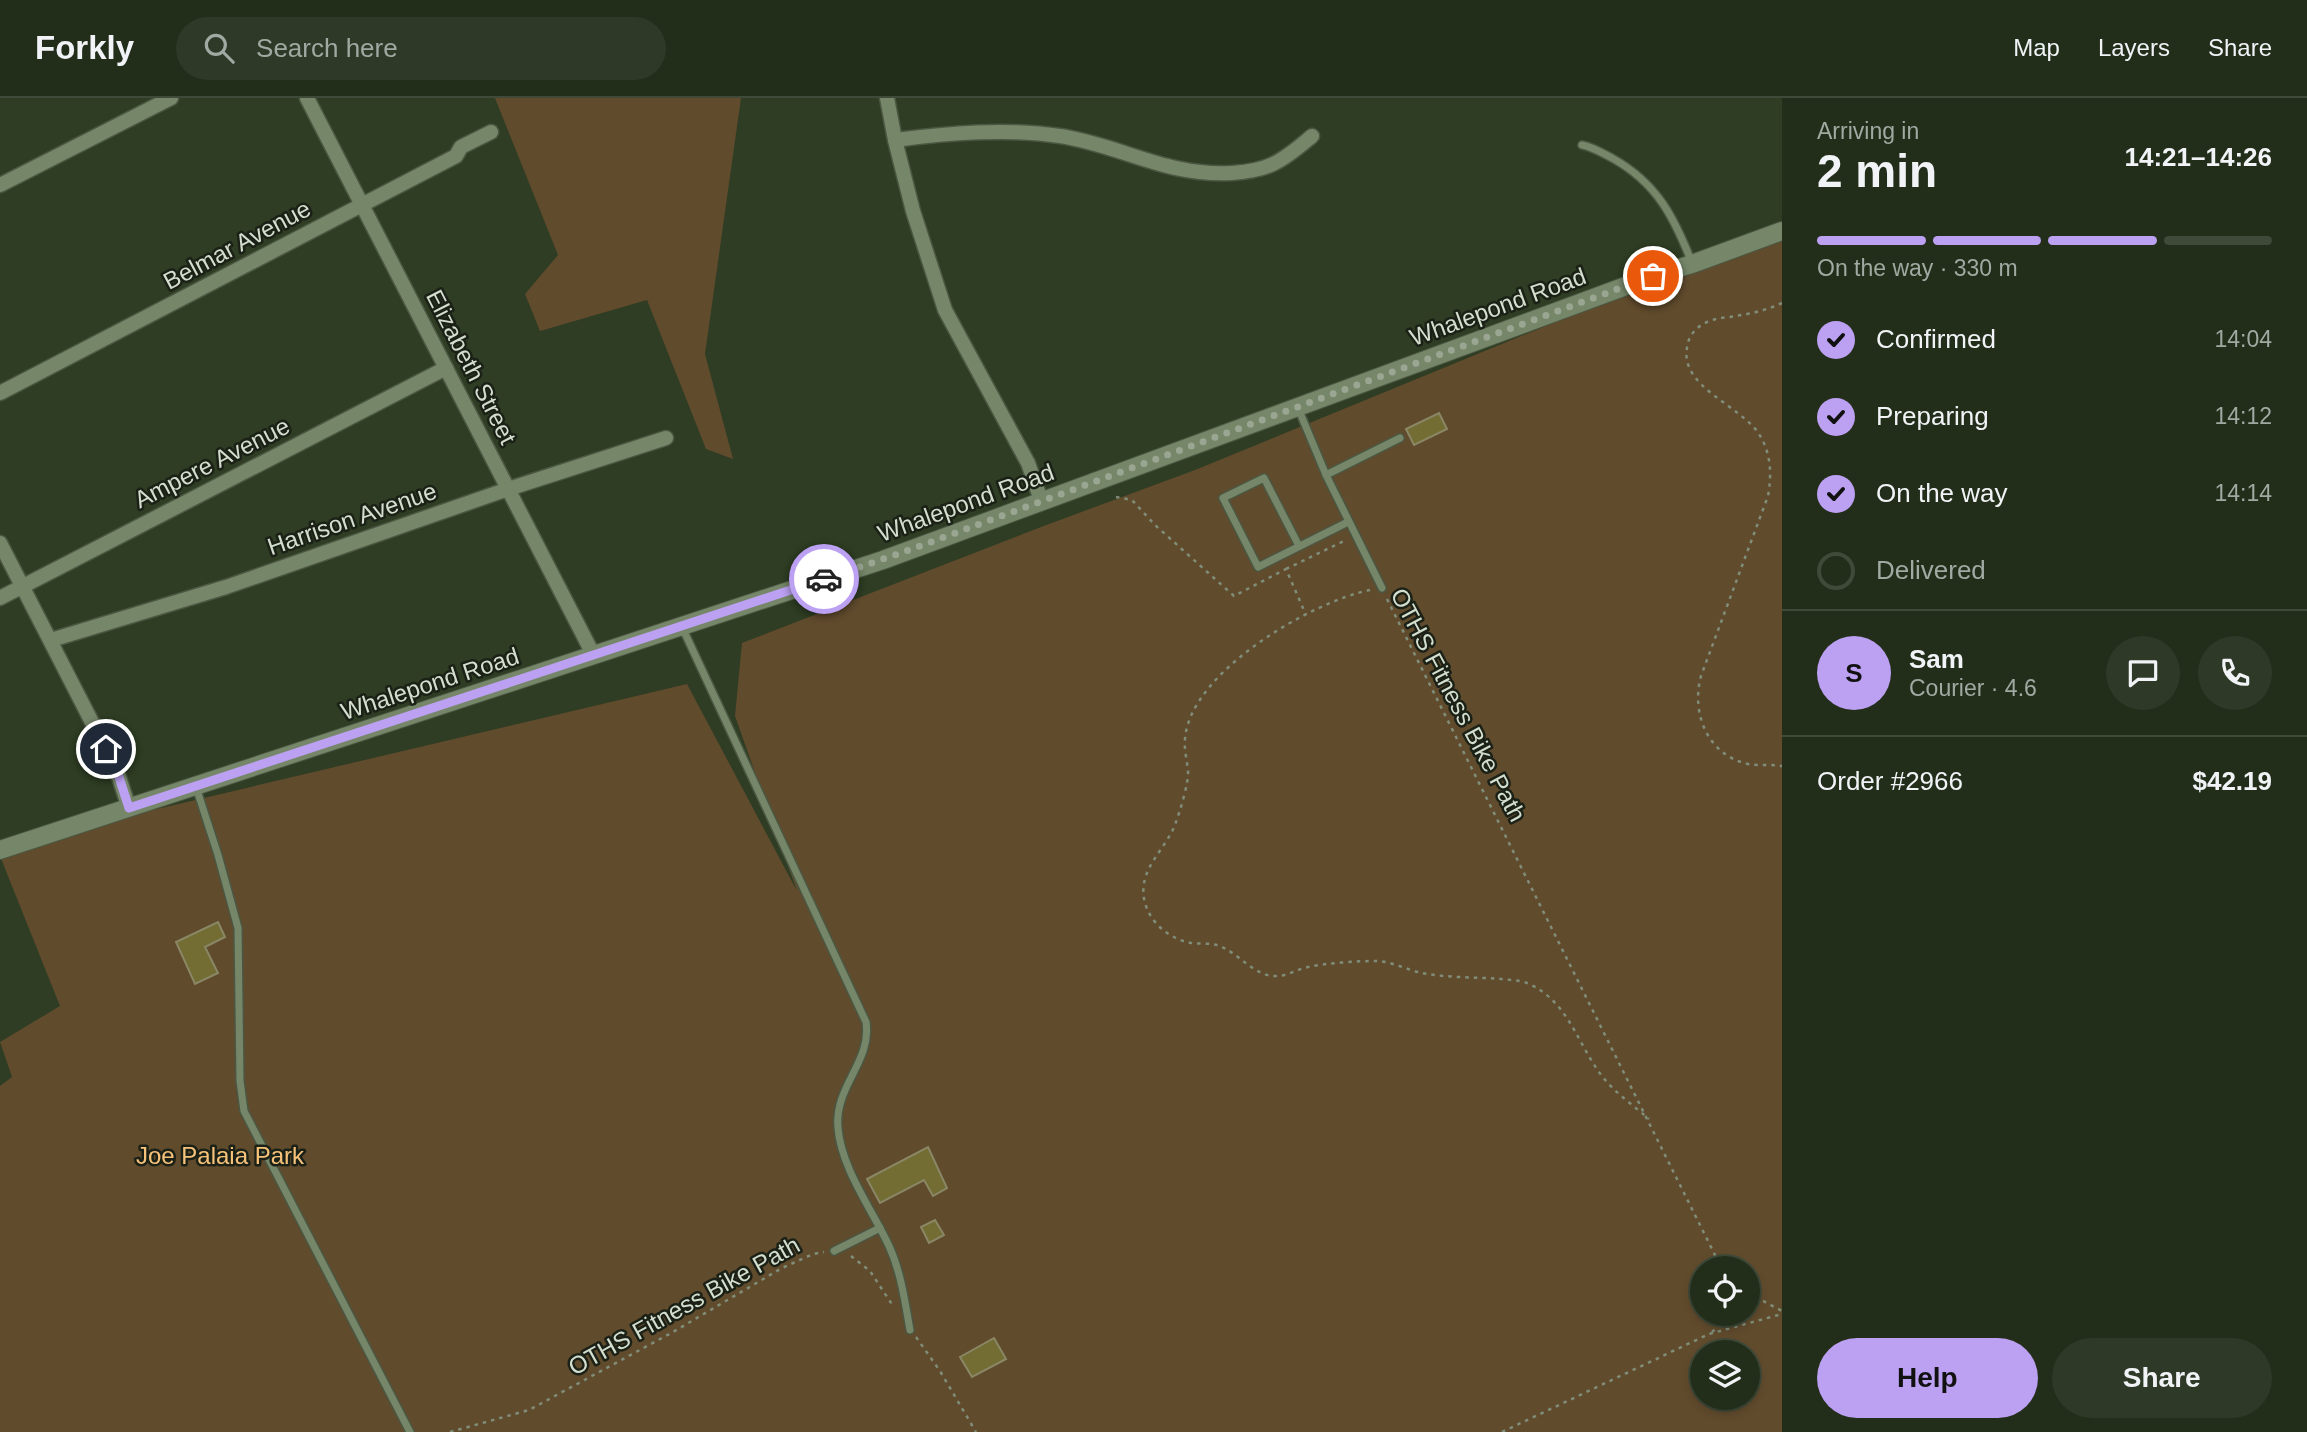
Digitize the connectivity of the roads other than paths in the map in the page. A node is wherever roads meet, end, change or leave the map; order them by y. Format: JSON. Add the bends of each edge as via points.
{"nodes":[{"id":1,"x":172,"y":98,"type":"edge"},
{"id":2,"x":307,"y":98,"type":"edge"},
{"id":3,"x":887,"y":98,"type":"edge"},
{"id":4,"x":491,"y":132,"type":"dead end"},
{"id":5,"x":1312,"y":135,"type":"dead end"},
{"id":6,"x":895,"y":140,"type":"junction"},
{"id":7,"x":1582,"y":145,"type":"dead end"},
{"id":8,"x":0,"y":185,"type":"edge"},
{"id":9,"x":362,"y":205,"type":"junction"},
{"id":10,"x":1782,"y":231,"type":"edge"},
{"id":11,"x":1692,"y":264,"type":"junction"},
{"id":12,"x":446,"y":368,"type":"junction"},
{"id":13,"x":0,"y":393,"type":"edge"},
{"id":14,"x":1298,"y":407,"type":"junction"},
{"id":15,"x":666,"y":438,"type":"dead end"},
{"id":16,"x":1401,"y":438,"type":"dead end"},
{"id":17,"x":1326,"y":475,"type":"junction"},
{"id":18,"x":508,"y":489,"type":"junction"},
{"id":19,"x":1041,"y":500,"type":"junction"},
{"id":20,"x":1348,"y":522,"type":"junction"},
{"id":21,"x":0,"y":543,"type":"edge"},
{"id":22,"x":1299,"y":546,"type":"junction"},
{"id":23,"x":23,"y":587,"type":"junction"},
{"id":24,"x":1382,"y":588,"type":"road end"},
{"id":25,"x":0,"y":598,"type":"edge"},
{"id":26,"x":682,"y":627,"type":"junction"},
{"id":27,"x":51,"y":640,"type":"junction"},
{"id":28,"x":594,"y":656,"type":"junction"},
{"id":29,"x":196,"y":786,"type":"junction"},
{"id":30,"x":129,"y":808,"type":"junction"},
{"id":31,"x":0,"y":850,"type":"edge"},
{"id":32,"x":880,"y":1228,"type":"junction"},
{"id":33,"x":834,"y":1251,"type":"road end"},
{"id":34,"x":910,"y":1330,"type":"road end"},
{"id":35,"x":410,"y":1432,"type":"edge"}],
"edges":[{"from":1,"to":8,"type":"street"},
{"from":2,"to":9,"type":"street","name":"Elizabeth Street"},
{"from":3,"to":6,"type":"street"},
{"from":4,"to":9,"type":"street","name":"Belmar Avenue","via":[[461,147],[456,156]]},
{"from":5,"to":6,"type":"street","via":[[1271,165],[1217,174],[1173,169],[1089,142],[1043,133],[938,134]]},
{"from":6,"to":19,"type":"street","via":[[945,310],[1028,463]]},
{"from":7,"to":11,"type":"lane","via":[[1628,167],[1656,192],[1676,222]]},
{"from":9,"to":12,"type":"street","name":"Elizabeth Street"},
{"from":9,"to":13,"type":"street","name":"Belmar Avenue"},
{"from":10,"to":11,"type":"street","name":"Whalepond Road"},
{"from":11,"to":14,"type":"street","name":"Whalepond Road"},
{"from":12,"to":18,"type":"street","name":"Elizabeth Street"},
{"from":12,"to":23,"type":"street","name":"Ampere Avenue"},
{"from":14,"to":17,"type":"lane"},
{"from":14,"to":19,"type":"street","name":"Whalepond Road"},
{"from":15,"to":18,"type":"street","name":"Harrison Avenue"},
{"from":16,"to":17,"type":"lane"},
{"from":17,"to":20,"type":"lane"},
{"from":18,"to":27,"type":"street","name":"Harrison Avenue","via":[[226,587]]},
{"from":18,"to":28,"type":"street","name":"Elizabeth Street"},
{"from":19,"to":26,"type":"street","name":"Whalepond Road","via":[[883,560]]},
{"from":20,"to":22,"type":"lane"},
{"from":20,"to":24,"type":"lane"},
{"from":21,"to":23,"type":"street"},
{"from":22,"to":22,"type":"lane","via":[[1258,568],[1223,498],[1264,478]]},
{"from":23,"to":25,"type":"street","name":"Ampere Avenue"},
{"from":23,"to":27,"type":"street"},
{"from":26,"to":28,"type":"street","name":"Whalepond Road"},
{"from":26,"to":32,"type":"lane","via":[[866,1022],[866,1046],[843,1093],[838,1128],[848,1165]]},
{"from":27,"to":30,"type":"street","via":[[117,771]]},
{"from":28,"to":29,"type":"street","name":"Whalepond Road"},
{"from":29,"to":30,"type":"street","name":"Whalepond Road"},
{"from":29,"to":35,"type":"lane","via":[[238,928],[244,1111]]},
{"from":30,"to":31,"type":"street","name":"Whalepond Road"},
{"from":32,"to":33,"type":"lane"},
{"from":32,"to":34,"type":"lane","via":[[890,1248]]}]}
